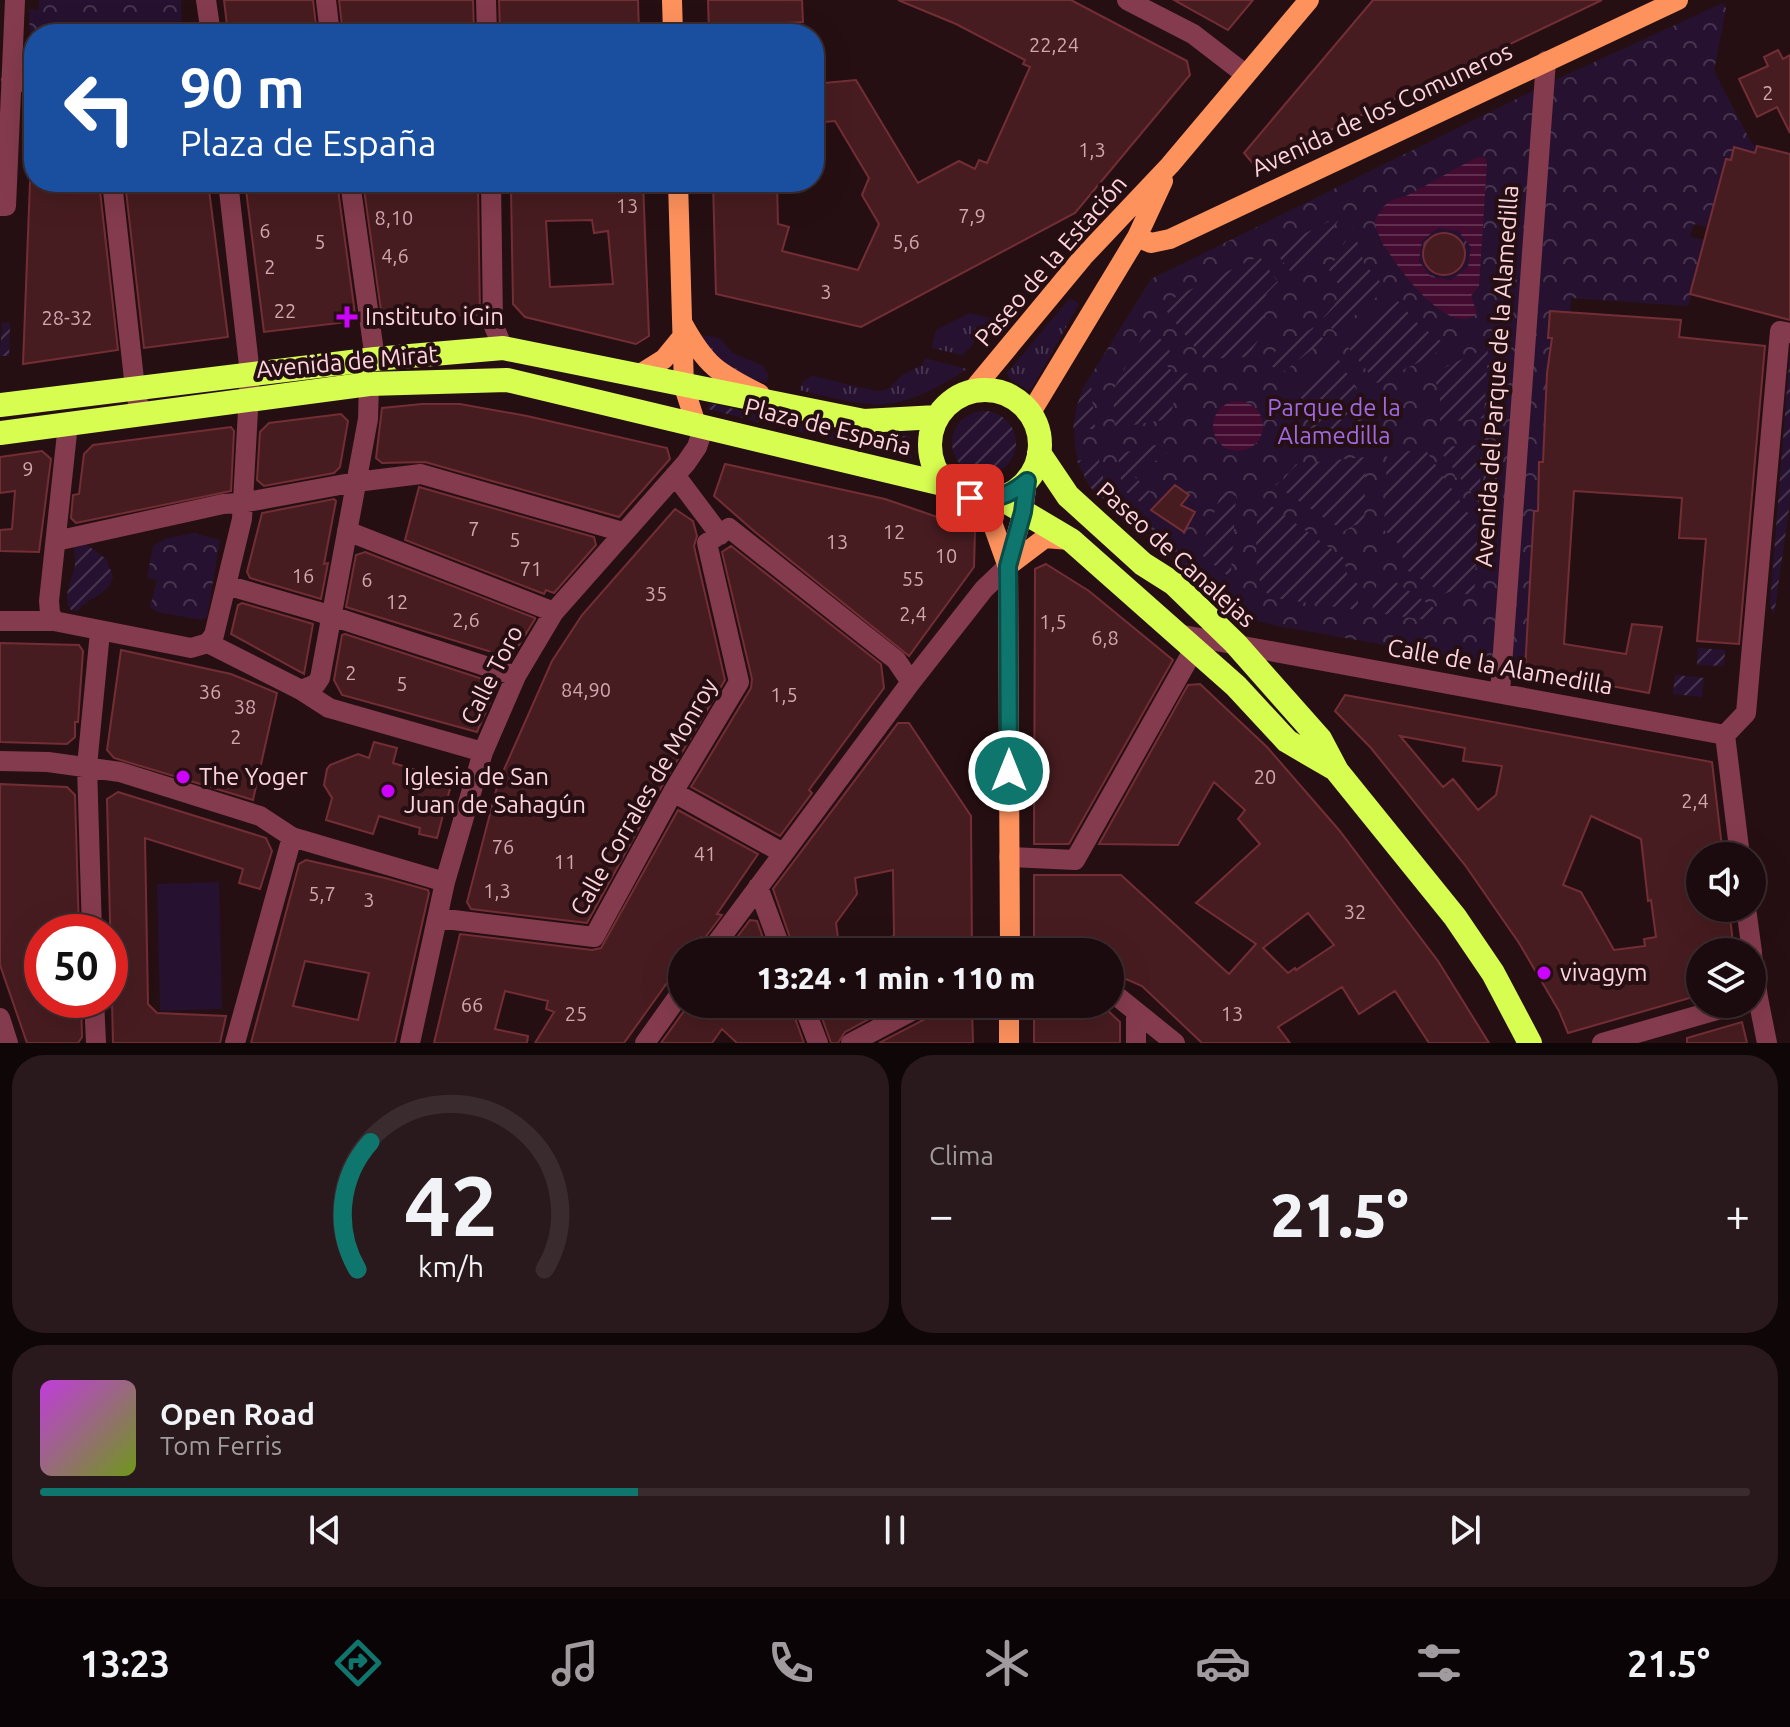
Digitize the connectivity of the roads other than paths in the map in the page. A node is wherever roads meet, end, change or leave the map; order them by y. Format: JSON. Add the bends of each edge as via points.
{"nodes":[{"id":1,"x":15,"y":0,"type":"edge"},
{"id":2,"x":206,"y":0,"type":"edge"},
{"id":3,"x":326,"y":0,"type":"edge"},
{"id":4,"x":486,"y":0,"type":"edge"},
{"id":5,"x":672,"y":0,"type":"edge"},
{"id":6,"x":1127,"y":0,"type":"edge"},
{"id":7,"x":1309,"y":0,"type":"edge"},
{"id":8,"x":1678,"y":0,"type":"edge"},
{"id":9,"x":210,"y":24,"type":"edge"},
{"id":10,"x":329,"y":24,"type":"edge"},
{"id":11,"x":487,"y":24,"type":"edge"},
{"id":12,"x":673,"y":24,"type":"edge"},
{"id":13,"x":1546,"y":61,"type":"junction"},
{"id":14,"x":1245,"y":74,"type":"junction"},
{"id":15,"x":11,"y":80,"type":"junction"},
{"id":16,"x":24,"y":82,"type":"edge"},
{"id":17,"x":1170,"y":165,"type":"junction"},
{"id":18,"x":113,"y":192,"type":"edge"},
{"id":19,"x":229,"y":192,"type":"edge"},
{"id":20,"x":351,"y":192,"type":"edge"},
{"id":21,"x":491,"y":192,"type":"edge"},
{"id":22,"x":678,"y":192,"type":"edge"},
{"id":23,"x":1133,"y":205,"type":"junction"},
{"id":24,"x":3,"y":206,"type":"edge"},
{"id":25,"x":1137,"y":237,"type":"junction"},
{"id":26,"x":682,"y":329,"type":"junction"},
{"id":27,"x":1790,"y":333,"type":"edge"},
{"id":28,"x":503,"y":348,"type":"junction"},
{"id":29,"x":375,"y":359,"type":"junction"},
{"id":30,"x":637,"y":376,"type":"junction"},
{"id":31,"x":369,"y":384,"type":"junction"},
{"id":32,"x":250,"y":386,"type":"junction"},
{"id":33,"x":684,"y":387,"type":"junction"},
{"id":34,"x":135,"y":388,"type":"junction"},
{"id":35,"x":972,"y":391,"type":"junction"},
{"id":36,"x":778,"y":403,"type":"junction"},
{"id":37,"x":0,"y":405,"type":"edge"},
{"id":38,"x":140,"y":413,"type":"junction"},
{"id":39,"x":1030,"y":414,"type":"junction"},
{"id":40,"x":937,"y":417,"type":"junction"},
{"id":41,"x":68,"y":424,"type":"junction"},
{"id":42,"x":700,"y":425,"type":"junction"},
{"id":43,"x":0,"y":433,"type":"edge"},
{"id":44,"x":1039,"y":453,"type":"junction"},
{"id":45,"x":675,"y":475,"type":"junction"},
{"id":46,"x":1027,"y":481,"type":"junction"},
{"id":47,"x":356,"y":482,"type":"junction"},
{"id":48,"x":947,"y":485,"type":"junction"},
{"id":49,"x":992,"y":499,"type":"junction"},
{"id":50,"x":242,"y":503,"type":"junction"},
{"id":51,"x":1023,"y":512,"type":"junction"},
{"id":52,"x":347,"y":531,"type":"junction"},
{"id":53,"x":623,"y":532,"type":"junction"},
{"id":54,"x":720,"y":535,"type":"junction"},
{"id":55,"x":1071,"y":540,"type":"junction"},
{"id":56,"x":56,"y":541,"type":"junction"},
{"id":57,"x":1008,"y":566,"type":"junction"},
{"id":58,"x":226,"y":585,"type":"junction"},
{"id":59,"x":554,"y":612,"type":"junction"},
{"id":60,"x":332,"y":616,"type":"junction"},
{"id":61,"x":0,"y":621,"type":"edge"},
{"id":62,"x":54,"y":621,"type":"junction"},
{"id":63,"x":100,"y":632,"type":"junction"},
{"id":64,"x":1186,"y":642,"type":"junction"},
{"id":65,"x":208,"y":643,"type":"junction"},
{"id":66,"x":1235,"y":643,"type":"junction"},
{"id":67,"x":1261,"y":658,"type":"junction"},
{"id":68,"x":516,"y":676,"type":"junction"},
{"id":69,"x":911,"y":682,"type":"junction"},
{"id":70,"x":301,"y":690,"type":"junction"},
{"id":71,"x":1500,"y":693,"type":"junction"},
{"id":72,"x":1725,"y":735,"type":"junction"},
{"id":73,"x":483,"y":752,"type":"junction"},
{"id":74,"x":0,"y":761,"type":"edge"},
{"id":75,"x":87,"y":766,"type":"junction"},
{"id":76,"x":1337,"y":771,"type":"junction"},
{"id":77,"x":673,"y":792,"type":"junction"},
{"id":78,"x":292,"y":837,"type":"junction"},
{"id":79,"x":1738,"y":842,"type":"edge"},
{"id":80,"x":783,"y":853,"type":"junction"},
{"id":81,"x":1009,"y":857,"type":"junction"},
{"id":82,"x":445,"y":882,"type":"junction"},
{"id":83,"x":758,"y":887,"type":"junction"},
{"id":84,"x":91,"y":914,"type":"edge"},
{"id":85,"x":437,"y":918,"type":"junction"},
{"id":86,"x":720,"y":938,"type":"edge"},
{"id":87,"x":777,"y":938,"type":"edge"},
{"id":88,"x":1010,"y":938,"type":"edge"},
{"id":89,"x":1124,"y":1002,"type":"edge"},
{"id":90,"x":668,"y":1011,"type":"edge"},
{"id":91,"x":1136,"y":1012,"type":"junction"},
{"id":92,"x":0,"y":1018,"type":"edge"},
{"id":93,"x":95,"y":1018,"type":"edge"},
{"id":94,"x":808,"y":1018,"type":"edge"},
{"id":95,"x":898,"y":1018,"type":"edge"},
{"id":96,"x":1009,"y":1018,"type":"edge"},
{"id":97,"x":1690,"y":1018,"type":"edge"},
{"id":98,"x":1756,"y":1018,"type":"edge"},
{"id":99,"x":8,"y":1043,"type":"edge"},
{"id":100,"x":96,"y":1043,"type":"edge"},
{"id":101,"x":235,"y":1043,"type":"edge"},
{"id":102,"x":410,"y":1043,"type":"edge"},
{"id":103,"x":645,"y":1043,"type":"edge"},
{"id":104,"x":818,"y":1043,"type":"edge"},
{"id":105,"x":851,"y":1043,"type":"edge"},
{"id":106,"x":1009,"y":1043,"type":"edge"},
{"id":107,"x":1136,"y":1043,"type":"edge"},
{"id":108,"x":1175,"y":1043,"type":"edge"},
{"id":109,"x":1530,"y":1043,"type":"edge"},
{"id":110,"x":1602,"y":1043,"type":"edge"},
{"id":111,"x":1767,"y":1043,"type":"edge"}],
"edges":[{"from":1,"to":15,"type":"street"},
{"from":2,"to":9,"type":"street"},
{"from":3,"to":10,"type":"street"},
{"from":4,"to":11,"type":"street"},
{"from":5,"to":12,"type":"main road"},
{"from":6,"to":14,"type":"street","via":[[1193,34]]},
{"from":7,"to":14,"type":"main road","name":"Paseo de la Estación"},
{"from":8,"to":13,"type":"main road","name":"Avenida de los Comuneros"},
{"from":13,"to":25,"type":"main road","name":"Avenida de los Comuneros","via":[[1170,239],[1151,243]]},
{"from":13,"to":71,"type":"street","name":"Avenida del Parque de la Alamedilla"},
{"from":14,"to":17,"type":"main road","name":"Paseo de la Estación"},
{"from":15,"to":16,"type":"street"},
{"from":15,"to":24,"type":"street"},
{"from":17,"to":23,"type":"main road","name":"Paseo de la Estación"},
{"from":17,"to":25,"type":"main road","name":"Paseo de la Estación"},
{"from":18,"to":34,"type":"street"},
{"from":19,"to":32,"type":"street"},
{"from":20,"to":29,"type":"street"},
{"from":21,"to":28,"type":"street","via":[[493,324]]},
{"from":22,"to":26,"type":"main road"},
{"from":23,"to":25,"type":"main road"},
{"from":23,"to":35,"type":"main road","name":"Paseo de la Estación"},
{"from":25,"to":39,"type":"main road","name":"Paseo de la Estación"},
{"from":26,"to":30,"type":"main road","via":[[664,359]]},
{"from":26,"to":33,"type":"main road"},
{"from":26,"to":36,"type":"main road","via":[[723,376]]},
{"from":27,"to":72,"type":"street","via":[[1780,331],[1746,713]]},
{"from":28,"to":29,"type":"highway","name":"Avenida de Mirat"},
{"from":28,"to":30,"type":"highway","name":"Avenida de Mirat"},
{"from":29,"to":32,"type":"highway","name":"Avenida de Mirat"},
{"from":30,"to":33,"type":"highway","name":"Avenida de Mirat"},
{"from":31,"to":32,"type":"highway","name":"Avenida de Mirat"},
{"from":31,"to":42,"type":"highway","name":"Avenida de Mirat","via":[[507,380]]},
{"from":31,"to":47,"type":"street"},
{"from":32,"to":34,"type":"highway","name":"Avenida de Mirat"},
{"from":32,"to":38,"type":"highway","name":"Avenida de Mirat"},
{"from":32,"to":50,"type":"street"},
{"from":33,"to":36,"type":"highway","name":"Plaza de España"},
{"from":33,"to":42,"type":"main road"},
{"from":34,"to":37,"type":"highway","name":"Avenida de Mirat"},
{"from":34,"to":38,"type":"street"},
{"from":35,"to":39,"type":"highway","via":[[1015,399]]},
{"from":35,"to":40,"type":"highway","name":"Plaza de España"},
{"from":36,"to":40,"type":"highway","name":"Plaza de España","via":[[864,421]]},
{"from":38,"to":41,"type":"highway","name":"Avenida de Mirat"},
{"from":39,"to":44,"type":"highway"},
{"from":40,"to":48,"type":"highway","name":"Plaza de España","via":[[930,452]]},
{"from":41,"to":43,"type":"highway","name":"Avenida de Mirat"},
{"from":41,"to":56,"type":"street"},
{"from":42,"to":45,"type":"street","name":"Calle Toro","via":[[697,447]]},
{"from":42,"to":48,"type":"highway","name":"Plaza de España"},
{"from":44,"to":46,"type":"highway"},
{"from":44,"to":66,"type":"highway","name":"Paseo de Canalejas","via":[[1068,496],[1143,564],[1173,583]]},
{"from":45,"to":53,"type":"street","name":"Calle Toro"},
{"from":45,"to":54,"type":"street"},
{"from":46,"to":49,"type":"highway"},
{"from":46,"to":51,"type":"main road"},
{"from":47,"to":50,"type":"street"},
{"from":47,"to":52,"type":"street"},
{"from":47,"to":53,"type":"street","via":[[421,474]]},
{"from":48,"to":49,"type":"highway","name":"Plaza de España","via":[[958,493]]},
{"from":49,"to":51,"type":"highway","name":"Paseo de Canalejas"},
{"from":49,"to":57,"type":"main road"},
{"from":50,"to":56,"type":"street"},
{"from":50,"to":58,"type":"street"},
{"from":51,"to":55,"type":"highway","name":"Paseo de Canalejas"},
{"from":51,"to":57,"type":"main road"},
{"from":52,"to":59,"type":"street"},
{"from":52,"to":60,"type":"street"},
{"from":53,"to":59,"type":"street","name":"Calle Toro"},
{"from":54,"to":69,"type":"street","via":[[729,528],[896,660]]},
{"from":54,"to":77,"type":"street","name":"Calle Corrales de Monroy","via":[[707,543],[739,682]]},
{"from":55,"to":57,"type":"main road","via":[[1045,538]]},
{"from":55,"to":64,"type":"highway","name":"Paseo de Canalejas"},
{"from":56,"to":62,"type":"street","via":[[49,601]]},
{"from":57,"to":69,"type":"street"},
{"from":57,"to":81,"type":"main road"},
{"from":58,"to":60,"type":"street"},
{"from":58,"to":65,"type":"street"},
{"from":59,"to":68,"type":"street","name":"Calle Toro"},
{"from":60,"to":68,"type":"street"},
{"from":60,"to":70,"type":"street","via":[[320,678]]},
{"from":61,"to":62,"type":"street"},
{"from":62,"to":63,"type":"street"},
{"from":63,"to":65,"type":"street","via":[[191,648]]},
{"from":63,"to":75,"type":"street"},
{"from":64,"to":66,"type":"street"},
{"from":64,"to":76,"type":"highway","name":"Paseo de Canalejas","via":[[1287,741]]},
{"from":64,"to":81,"type":"street","via":[[1075,860]]},
{"from":65,"to":70,"type":"street"},
{"from":66,"to":67,"type":"highway","name":"Paseo de Canalejas"},
{"from":67,"to":71,"type":"street","name":"Calle de la Alamedilla"},
{"from":67,"to":76,"type":"highway","name":"Paseo de Canalejas"},
{"from":68,"to":73,"type":"street","name":"Calle Toro"},
{"from":69,"to":80,"type":"street"},
{"from":70,"to":73,"type":"street","via":[[329,708]]},
{"from":71,"to":72,"type":"street","name":"Calle de la Alamedilla"},
{"from":72,"to":79,"type":"street"},
{"from":73,"to":82,"type":"street","name":"Calle Toro"},
{"from":74,"to":75,"type":"street"},
{"from":75,"to":78,"type":"street","via":[[260,816]]},
{"from":75,"to":84,"type":"street"},
{"from":76,"to":109,"type":"highway","name":"Paseo de Canalejas","via":[[1455,917],[1493,973]]},
{"from":77,"to":80,"type":"street"},
{"from":77,"to":85,"type":"street","name":"Calle Corrales de Monroy","via":[[594,937]]},
{"from":78,"to":82,"type":"street"},
{"from":78,"to":101,"type":"street"},
{"from":80,"to":83,"type":"street"},
{"from":81,"to":88,"type":"main road"},
{"from":82,"to":85,"type":"street","name":"Calle Toro"},
{"from":83,"to":86,"type":"street"},
{"from":83,"to":87,"type":"street"},
{"from":85,"to":102,"type":"street","name":"Calle Toro"},
{"from":89,"to":91,"type":"street"},
{"from":90,"to":103,"type":"street"},
{"from":91,"to":107,"type":"street"},
{"from":91,"to":108,"type":"street"},
{"from":92,"to":99,"type":"street"},
{"from":93,"to":100,"type":"street"},
{"from":94,"to":104,"type":"street"},
{"from":95,"to":105,"type":"street"},
{"from":96,"to":106,"type":"main road"},
{"from":97,"to":110,"type":"street"},
{"from":98,"to":111,"type":"street"}]}
